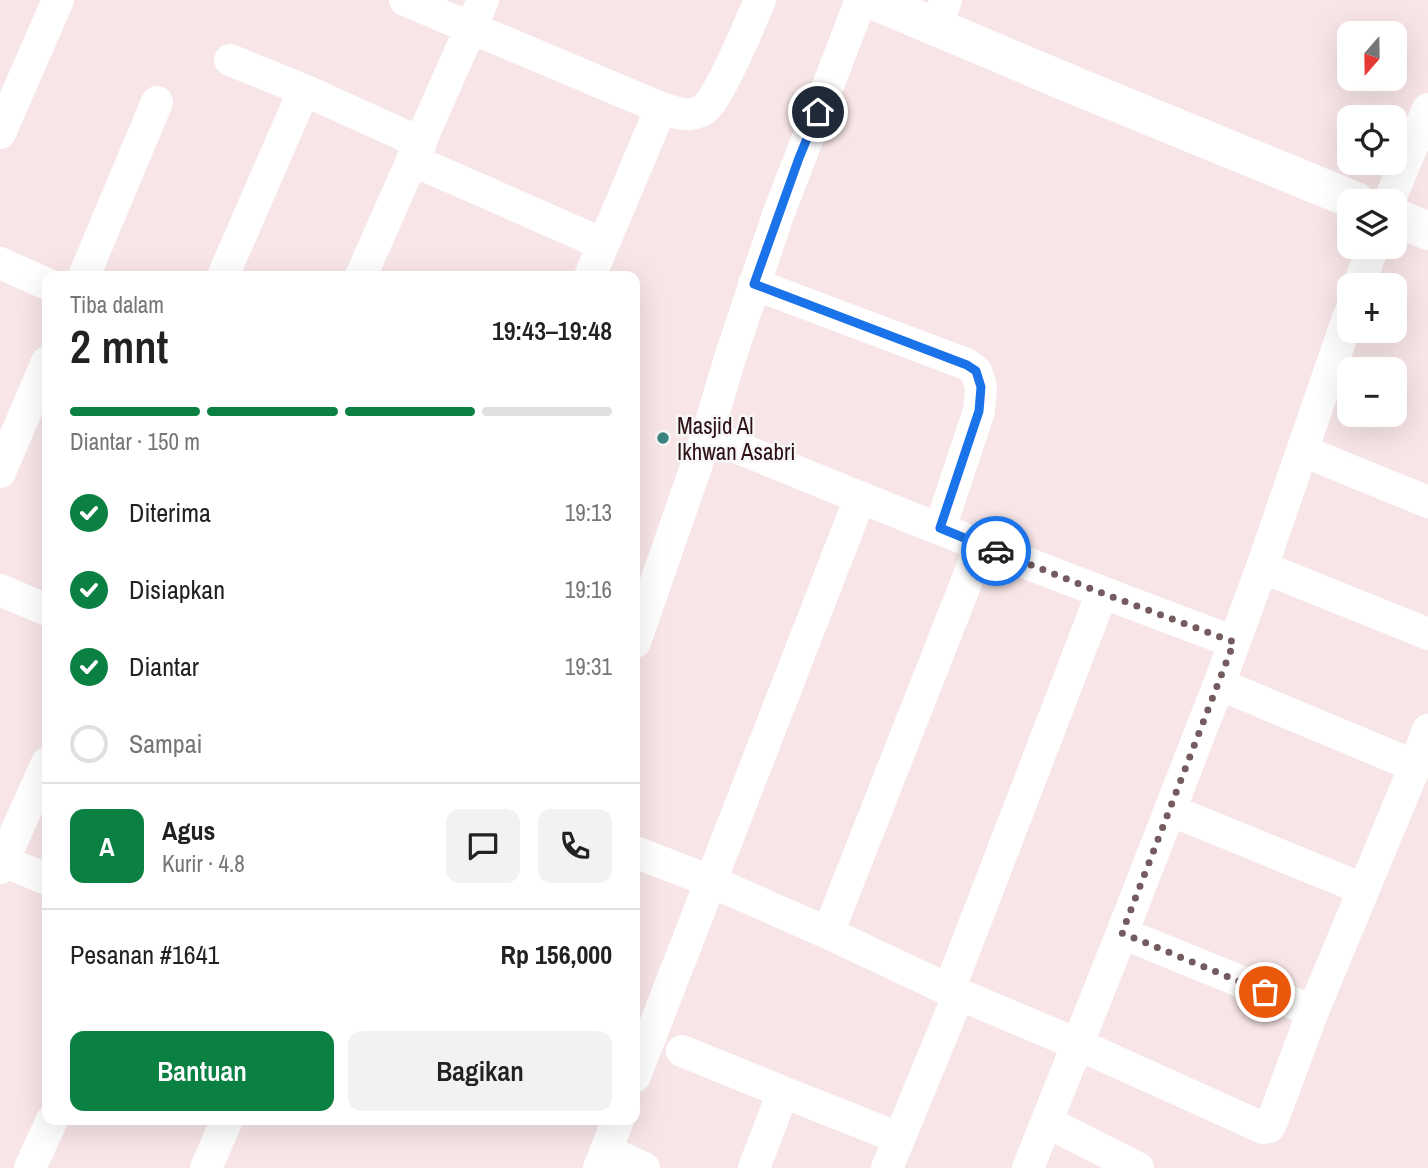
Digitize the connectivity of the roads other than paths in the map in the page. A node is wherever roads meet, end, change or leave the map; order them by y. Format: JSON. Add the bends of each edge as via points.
{"nodes":[{"id":1,"x":58,"y":0,"type":"edge"},
{"id":2,"x":405,"y":0,"type":"edge"},
{"id":3,"x":760,"y":0,"type":"edge"},
{"id":4,"x":861,"y":0,"type":"edge"},
{"id":5,"x":873,"y":0,"type":"edge"},
{"id":6,"x":477,"y":13,"type":"edge"},
{"id":7,"x":941,"y":13,"type":"edge"},
{"id":8,"x":230,"y":60,"type":"dead end"},
{"id":9,"x":304,"y":90,"type":"junction"},
{"id":10,"x":157,"y":102,"type":"dead end"},
{"id":11,"x":661,"y":108,"type":"junction"},
{"id":12,"x":1428,"y":109,"type":"edge"},
{"id":13,"x":0,"y":133,"type":"edge"},
{"id":14,"x":416,"y":151,"type":"junction"},
{"id":15,"x":1394,"y":189,"type":"edge"},
{"id":16,"x":1337,"y":193,"type":"edge"},
{"id":17,"x":1407,"y":222,"type":"edge"},
{"id":18,"x":1428,"y":231,"type":"edge"},
{"id":19,"x":603,"y":244,"type":"junction"},
{"id":20,"x":0,"y":263,"type":"edge"},
{"id":21,"x":86,"y":271,"type":"edge"},
{"id":22,"x":225,"y":271,"type":"edge"},
{"id":23,"x":363,"y":271,"type":"edge"},
{"id":24,"x":592,"y":271,"type":"edge"},
{"id":25,"x":42,"y":282,"type":"edge"},
{"id":26,"x":754,"y":284,"type":"junction"},
{"id":27,"x":1340,"y":343,"type":"edge"},
{"id":28,"x":42,"y":374,"type":"edge"},
{"id":29,"x":707,"y":435,"type":"junction"},
{"id":30,"x":1303,"y":451,"type":"junction"},
{"id":31,"x":0,"y":472,"type":"edge"},
{"id":32,"x":860,"y":498,"type":"junction"},
{"id":33,"x":1428,"y":502,"type":"edge"},
{"id":34,"x":940,"y":528,"type":"junction"},
{"id":35,"x":981,"y":545,"type":"junction"},
{"id":36,"x":1262,"y":567,"type":"junction"},
{"id":37,"x":0,"y":590,"type":"edge"},
{"id":38,"x":1102,"y":593,"type":"junction"},
{"id":39,"x":42,"y":608,"type":"edge"},
{"id":40,"x":640,"y":628,"type":"edge"},
{"id":41,"x":1428,"y":634,"type":"edge"},
{"id":42,"x":1234,"y":642,"type":"junction"},
{"id":43,"x":1219,"y":684,"type":"junction"},
{"id":44,"x":1428,"y":730,"type":"edge"},
{"id":45,"x":1415,"y":766,"type":"junction"},
{"id":46,"x":42,"y":774,"type":"edge"},
{"id":47,"x":1170,"y":810,"type":"junction"},
{"id":48,"x":640,"y":854,"type":"edge"},
{"id":49,"x":1,"y":863,"type":"edge"},
{"id":50,"x":42,"y":877,"type":"edge"},
{"id":51,"x":710,"y":881,"type":"junction"},
{"id":52,"x":1363,"y":889,"type":"junction"},
{"id":53,"x":828,"y":933,"type":"junction"},
{"id":54,"x":1122,"y":933,"type":"junction"},
{"id":55,"x":954,"y":992,"type":"junction"},
{"id":56,"x":1313,"y":1011,"type":"junction"},
{"id":57,"x":1077,"y":1044,"type":"junction"},
{"id":58,"x":682,"y":1051,"type":"dead end"},
{"id":59,"x":640,"y":1063,"type":"edge"},
{"id":60,"x":783,"y":1092,"type":"junction"},
{"id":61,"x":1047,"y":1122,"type":"junction"},
{"id":62,"x":50,"y":1125,"type":"edge"},
{"id":63,"x":225,"y":1125,"type":"edge"},
{"id":64,"x":607,"y":1138,"type":"edge"},
{"id":65,"x":899,"y":1138,"type":"junction"},
{"id":66,"x":30,"y":1168,"type":"edge"},
{"id":67,"x":206,"y":1168,"type":"edge"},
{"id":68,"x":645,"y":1168,"type":"edge"},
{"id":69,"x":754,"y":1168,"type":"edge"},
{"id":70,"x":887,"y":1168,"type":"edge"},
{"id":71,"x":1028,"y":1168,"type":"edge"},
{"id":72,"x":1138,"y":1168,"type":"edge"}],
"edges":[{"from":1,"to":13,"type":"street"},
{"from":2,"to":6,"type":"street"},
{"from":3,"to":11,"type":"street","via":[[706,109],[687,115]]},
{"from":4,"to":26,"type":"street"},
{"from":5,"to":7,"type":"street"},
{"from":6,"to":11,"type":"street"},
{"from":6,"to":14,"type":"street"},
{"from":7,"to":16,"type":"street","via":[[1078,87]]},
{"from":8,"to":9,"type":"street"},
{"from":9,"to":14,"type":"street"},
{"from":9,"to":22,"type":"street"},
{"from":10,"to":21,"type":"street"},
{"from":11,"to":19,"type":"street"},
{"from":12,"to":15,"type":"street"},
{"from":14,"to":19,"type":"street"},
{"from":14,"to":23,"type":"street"},
{"from":17,"to":18,"type":"street"},
{"from":19,"to":24,"type":"street"},
{"from":20,"to":25,"type":"street"},
{"from":26,"to":29,"type":"street"},
{"from":26,"to":34,"type":"street","via":[[976,371],[981,387],[979,411]]},
{"from":27,"to":30,"type":"street"},
{"from":28,"to":31,"type":"street"},
{"from":29,"to":32,"type":"street"},
{"from":29,"to":40,"type":"street"},
{"from":30,"to":33,"type":"street"},
{"from":30,"to":36,"type":"street"},
{"from":32,"to":34,"type":"street"},
{"from":32,"to":51,"type":"street"},
{"from":34,"to":35,"type":"street"},
{"from":35,"to":38,"type":"street"},
{"from":35,"to":53,"type":"street"},
{"from":36,"to":41,"type":"street"},
{"from":36,"to":42,"type":"street"},
{"from":37,"to":39,"type":"street"},
{"from":38,"to":42,"type":"street"},
{"from":38,"to":55,"type":"street"},
{"from":42,"to":43,"type":"street"},
{"from":43,"to":45,"type":"street"},
{"from":43,"to":47,"type":"street"},
{"from":44,"to":45,"type":"street"},
{"from":45,"to":52,"type":"street"},
{"from":46,"to":49,"type":"street"},
{"from":47,"to":52,"type":"street"},
{"from":47,"to":54,"type":"street"},
{"from":48,"to":51,"type":"street"},
{"from":49,"to":50,"type":"street"},
{"from":51,"to":53,"type":"street"},
{"from":51,"to":59,"type":"street"},
{"from":52,"to":56,"type":"street"},
{"from":53,"to":55,"type":"street"},
{"from":54,"to":56,"type":"street"},
{"from":54,"to":57,"type":"street"},
{"from":55,"to":57,"type":"street"},
{"from":55,"to":65,"type":"street"},
{"from":56,"to":57,"type":"street","via":[[1273,1119],[1263,1128]]},
{"from":57,"to":61,"type":"street"},
{"from":58,"to":60,"type":"street"},
{"from":60,"to":65,"type":"street"},
{"from":60,"to":69,"type":"street"},
{"from":61,"to":71,"type":"street"},
{"from":61,"to":72,"type":"street"},
{"from":62,"to":66,"type":"street"},
{"from":63,"to":67,"type":"street"},
{"from":64,"to":68,"type":"street"},
{"from":65,"to":70,"type":"street"}]}
